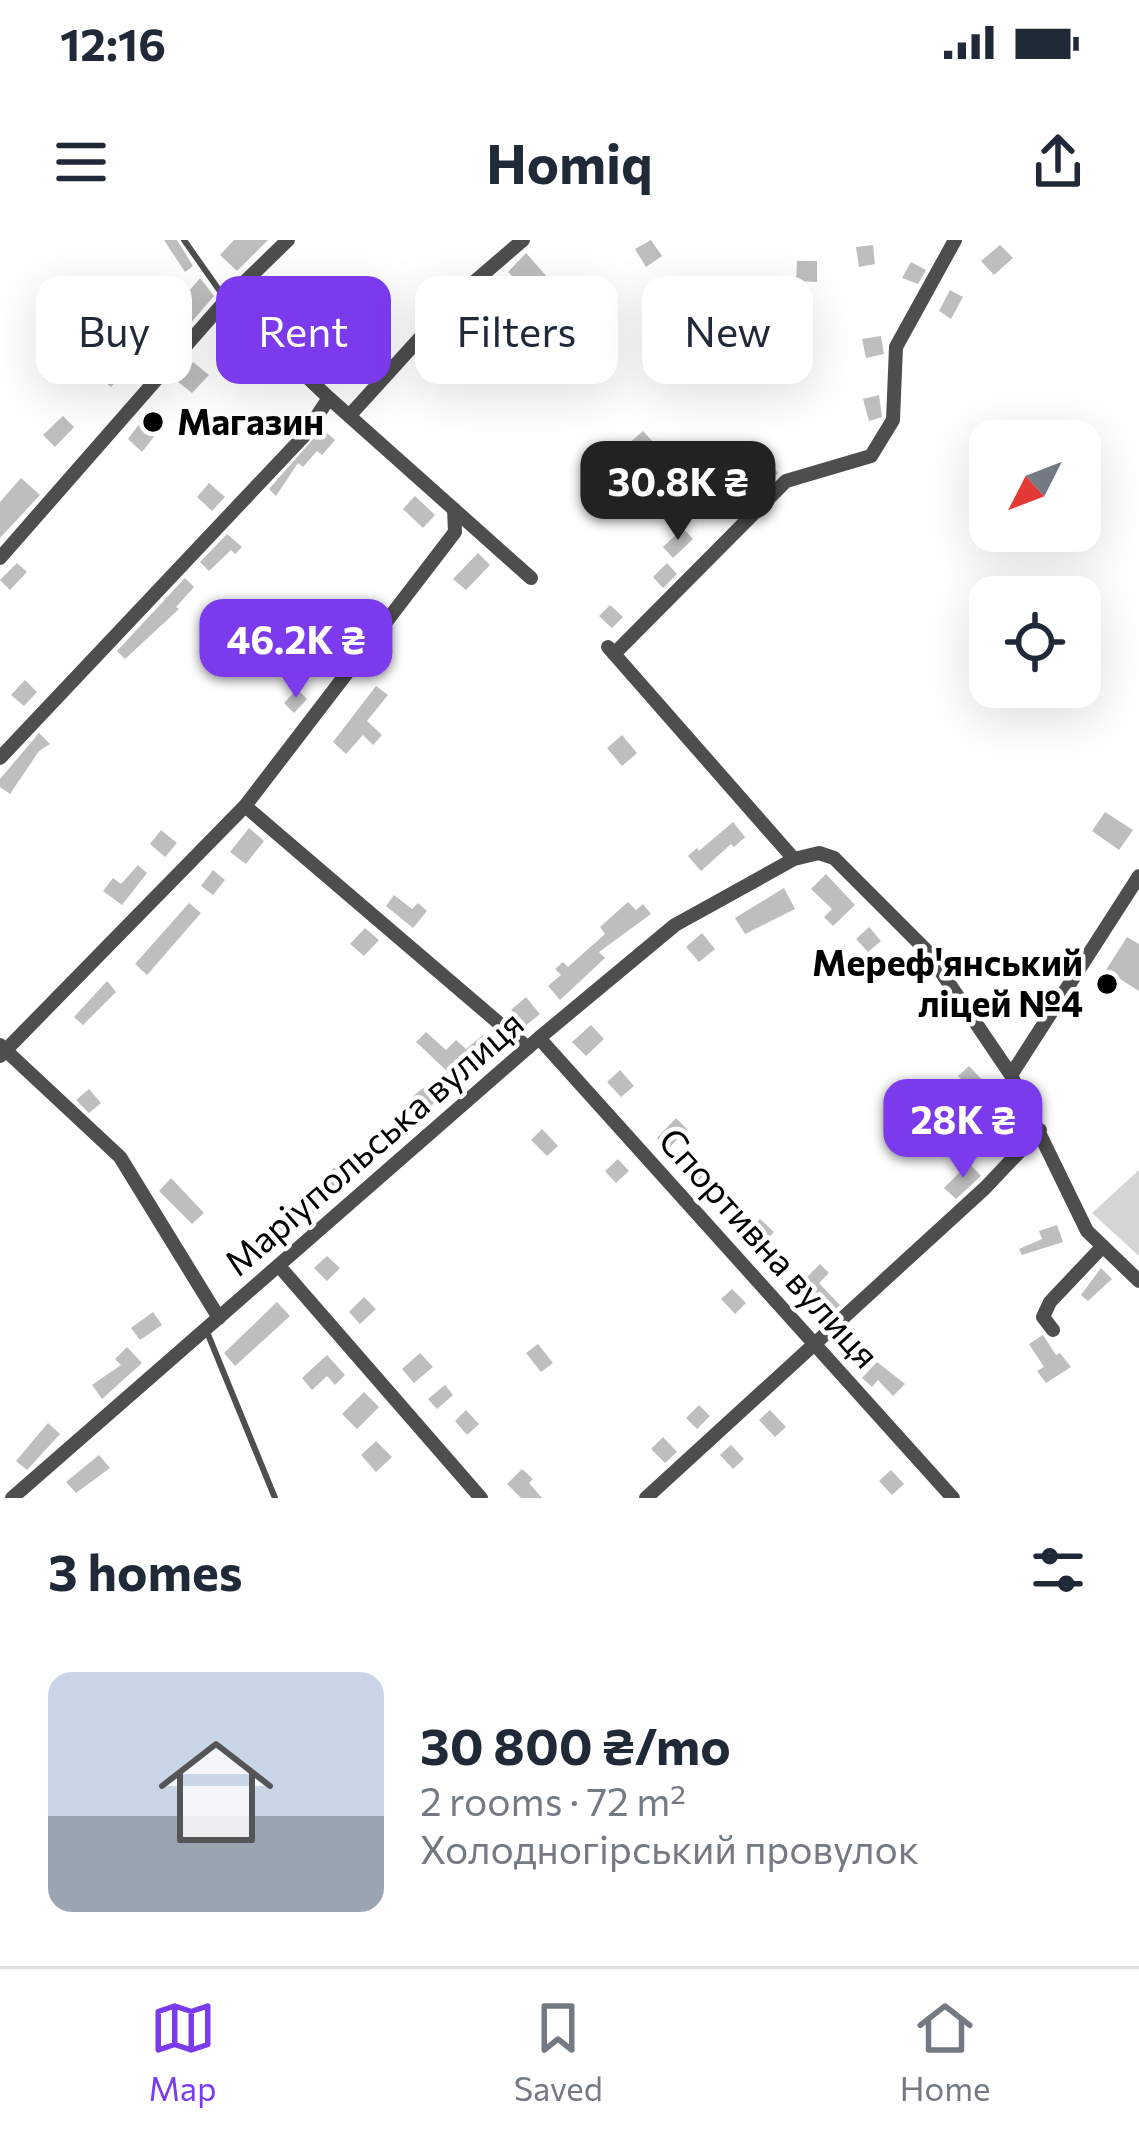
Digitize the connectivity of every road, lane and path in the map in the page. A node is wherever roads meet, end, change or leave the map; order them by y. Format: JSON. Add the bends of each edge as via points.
{"nodes":[{"id":1,"x":184,"y":240,"type":"edge"},
{"id":2,"x":288,"y":240,"type":"edge"},
{"id":3,"x":523,"y":240,"type":"edge"},
{"id":4,"x":956,"y":240,"type":"edge"},
{"id":5,"x":251,"y":276,"type":"edge"},
{"id":6,"x":216,"y":286,"type":"edge"},
{"id":7,"x":216,"y":311,"type":"edge"},
{"id":8,"x":314,"y":384,"type":"edge"},
{"id":9,"x":329,"y":398,"type":"junction"},
{"id":10,"x":350,"y":415,"type":"junction"},
{"id":11,"x":454,"y":509,"type":"junction"},
{"id":12,"x":0,"y":558,"type":"edge"},
{"id":13,"x":531,"y":578,"type":"dead end"},
{"id":14,"x":0,"y":758,"type":"edge"},
{"id":15,"x":245,"y":806,"type":"junction"},
{"id":16,"x":794,"y":859,"type":"junction"},
{"id":17,"x":1139,"y":876,"type":"edge"},
{"id":18,"x":534,"y":1043,"type":"junction"},
{"id":19,"x":2,"y":1050,"type":"edge"},
{"id":20,"x":1011,"y":1075,"type":"junction"},
{"id":21,"x":1040,"y":1130,"type":"junction"},
{"id":22,"x":1103,"y":1246,"type":"junction"},
{"id":23,"x":279,"y":1265,"type":"junction"},
{"id":24,"x":1139,"y":1281,"type":"edge"},
{"id":25,"x":219,"y":1318,"type":"junction"},
{"id":26,"x":206,"y":1329,"type":"junction"},
{"id":27,"x":1053,"y":1330,"type":"dead end"},
{"id":28,"x":816,"y":1346,"type":"junction"},
{"id":29,"x":12,"y":1498,"type":"edge"},
{"id":30,"x":274,"y":1498,"type":"edge"},
{"id":31,"x":482,"y":1498,"type":"edge"},
{"id":32,"x":646,"y":1498,"type":"edge"},
{"id":33,"x":953,"y":1498,"type":"edge"}],
"edges":[{"from":1,"to":6,"type":"lane"},
{"from":2,"to":5,"type":"street"},
{"from":3,"to":10,"type":"street","via":[[459,296]]},
{"from":4,"to":16,"type":"street","via":[[896,347],[893,421],[872,456],[786,482],[611,650]]},
{"from":7,"to":12,"type":"street"},
{"from":8,"to":9,"type":"street"},
{"from":9,"to":10,"type":"street"},
{"from":9,"to":14,"type":"street","via":[[303,437]]},
{"from":10,"to":11,"type":"street"},
{"from":11,"to":13,"type":"street"},
{"from":11,"to":15,"type":"street","via":[[455,532]]},
{"from":15,"to":18,"type":"street","name":"Спортивна вулиця"},
{"from":15,"to":19,"type":"street"},
{"from":16,"to":18,"type":"street","name":"Маріупольська вулиця","via":[[675,925]]},
{"from":16,"to":20,"type":"street","via":[[834,858],[927,952]]},
{"from":17,"to":20,"type":"street"},
{"from":18,"to":23,"type":"street","name":"Маріупольська вулиця"},
{"from":18,"to":28,"type":"street","name":"Спортивна вулиця"},
{"from":19,"to":25,"type":"street","via":[[121,1157]]},
{"from":20,"to":21,"type":"street"},
{"from":21,"to":22,"type":"street","via":[[1088,1232]]},
{"from":21,"to":28,"type":"street"},
{"from":22,"to":24,"type":"street"},
{"from":22,"to":27,"type":"street","via":[[1042,1317]]},
{"from":23,"to":25,"type":"street","name":"Маріупольська вулиця"},
{"from":23,"to":31,"type":"street"},
{"from":25,"to":26,"type":"street","name":"Маріупольська вулиця"},
{"from":26,"to":29,"type":"street","name":"Маріупольська вулиця"},
{"from":26,"to":30,"type":"lane"},
{"from":28,"to":32,"type":"street"},
{"from":28,"to":33,"type":"street","name":"Спортивна вулиця"}]}
